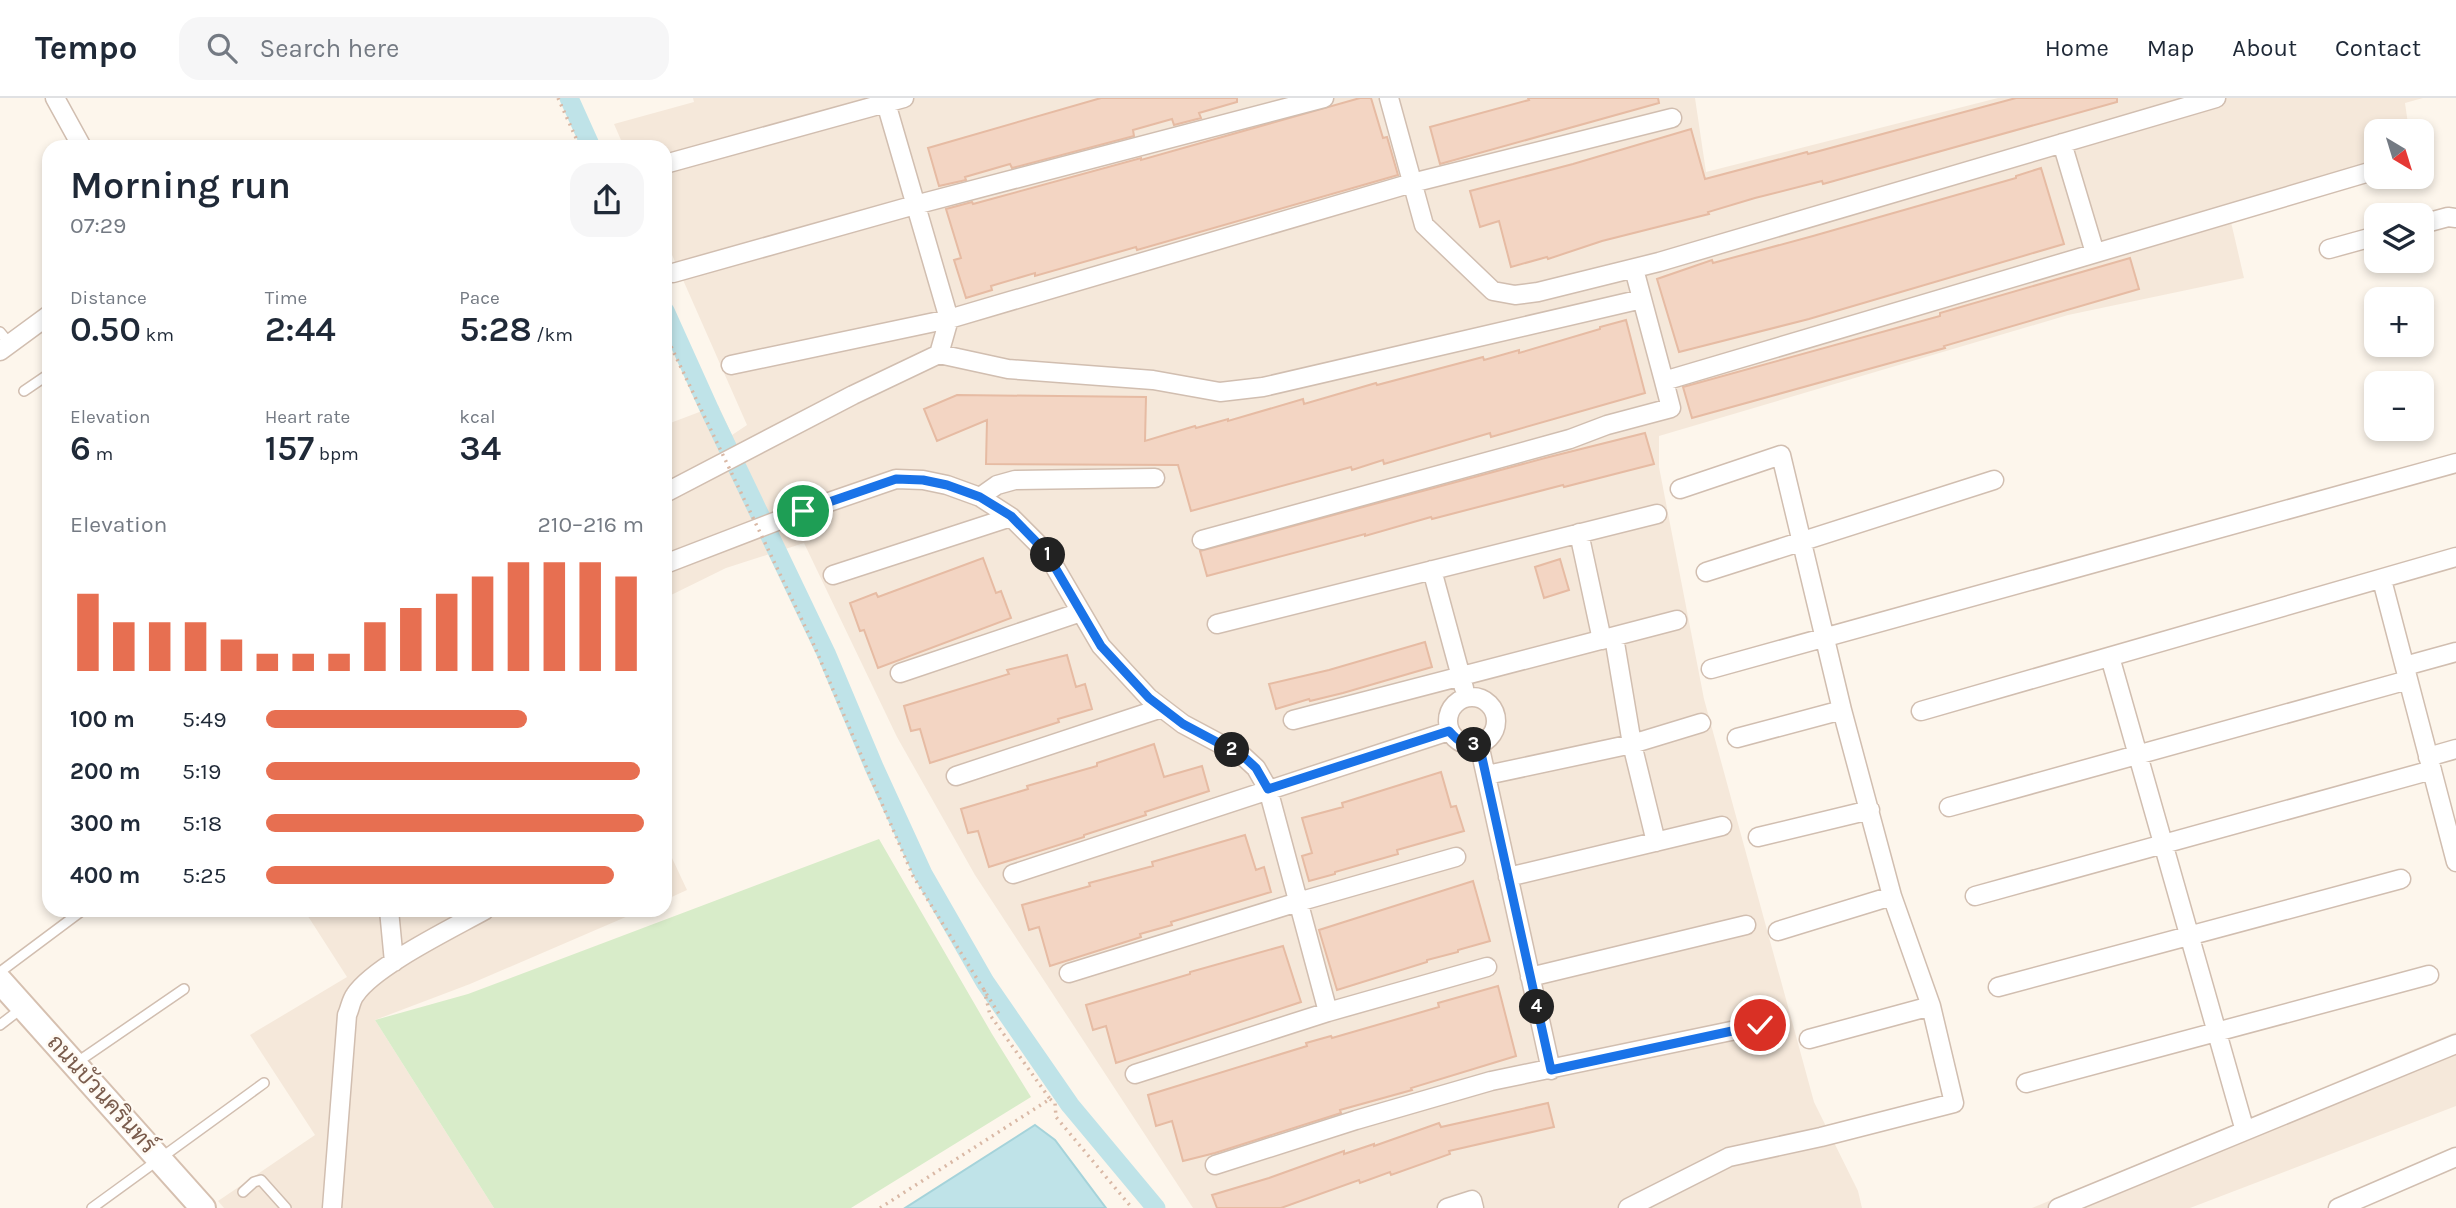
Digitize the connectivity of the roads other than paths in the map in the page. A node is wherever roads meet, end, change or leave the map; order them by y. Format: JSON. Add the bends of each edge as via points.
{"nodes":[{"id":1,"x":55,"y":98,"type":"edge"},
{"id":2,"x":1324,"y":98,"type":"edge"},
{"id":3,"x":1388,"y":98,"type":"edge"},
{"id":4,"x":2216,"y":98,"type":"edge"},
{"id":5,"x":895,"y":100,"type":"edge"},
{"id":6,"x":1672,"y":118,"type":"dead end"},
{"id":7,"x":78,"y":140,"type":"edge"},
{"id":8,"x":2062,"y":143,"type":"junction"},
{"id":9,"x":672,"y":161,"type":"edge"},
{"id":10,"x":2364,"y":174,"type":"edge"},
{"id":11,"x":1412,"y":183,"type":"junction"},
{"id":12,"x":915,"y":205,"type":"junction"},
{"id":13,"x":2456,"y":218,"type":"edge"},
{"id":14,"x":2434,"y":221,"type":"edge"},
{"id":15,"x":2364,"y":239,"type":"edge"},
{"id":16,"x":2329,"y":249,"type":"dead end"},
{"id":17,"x":2095,"y":253,"type":"junction"},
{"id":18,"x":1634,"y":269,"type":"junction"},
{"id":19,"x":673,"y":274,"type":"dead end"},
{"id":20,"x":1642,"y":299,"type":"junction"},
{"id":21,"x":42,"y":319,"type":"edge"},
{"id":22,"x":948,"y":319,"type":"junction"},
{"id":23,"x":3,"y":342,"type":"edge"},
{"id":24,"x":939,"y":354,"type":"junction"},
{"id":25,"x":731,"y":365,"type":"dead end"},
{"id":26,"x":42,"y":379,"type":"edge"},
{"id":27,"x":1664,"y":381,"type":"junction"},
{"id":28,"x":24,"y":391,"type":"dead end"},
{"id":29,"x":2456,"y":463,"type":"edge"},
{"id":30,"x":1155,"y":478,"type":"dead end"},
{"id":31,"x":1994,"y":480,"type":"dead end"},
{"id":32,"x":672,"y":489,"type":"edge"},
{"id":33,"x":1680,"y":489,"type":"dead end"},
{"id":34,"x":980,"y":497,"type":"junction"},
{"id":35,"x":1657,"y":514,"type":"dead end"},
{"id":36,"x":1011,"y":516,"type":"junction"},
{"id":37,"x":1579,"y":533,"type":"junction"},
{"id":38,"x":1202,"y":540,"type":"dead end"},
{"id":39,"x":1802,"y":541,"type":"junction"},
{"id":40,"x":2456,"y":557,"type":"edge"},
{"id":41,"x":672,"y":561,"type":"edge"},
{"id":42,"x":1432,"y":570,"type":"junction"},
{"id":43,"x":1706,"y":572,"type":"dead end"},
{"id":44,"x":833,"y":575,"type":"dead end"},
{"id":45,"x":2382,"y":580,"type":"junction"},
{"id":46,"x":1082,"y":612,"type":"junction"},
{"id":47,"x":1677,"y":620,"type":"dead end"},
{"id":48,"x":1217,"y":624,"type":"dead end"},
{"id":49,"x":1608,"y":638,"type":"junction"},
{"id":50,"x":1825,"y":638,"type":"junction"},
{"id":51,"x":2456,"y":652,"type":"edge"},
{"id":52,"x":2110,"y":657,"type":"junction"},
{"id":53,"x":1711,"y":668,"type":"dead end"},
{"id":54,"x":900,"y":673,"type":"dead end"},
{"id":55,"x":2406,"y":673,"type":"junction"},
{"id":56,"x":1461,"y":677,"type":"junction"},
{"id":57,"x":1466,"y":697,"type":"junction"},
{"id":58,"x":1162,"y":708,"type":"junction"},
{"id":59,"x":1842,"y":710,"type":"junction"},
{"id":60,"x":1921,"y":711,"type":"dead end"},
{"id":61,"x":1293,"y":720,"type":"dead end"},
{"id":62,"x":1701,"y":723,"type":"dead end"},
{"id":63,"x":1449,"y":731,"type":"junction"},
{"id":64,"x":1737,"y":738,"type":"dead end"},
{"id":65,"x":1479,"y":744,"type":"junction"},
{"id":66,"x":1632,"y":744,"type":"junction"},
{"id":67,"x":2456,"y":749,"type":"edge"},
{"id":68,"x":2137,"y":755,"type":"junction"},
{"id":69,"x":2430,"y":763,"type":"junction"},
{"id":70,"x":1487,"y":775,"type":"junction"},
{"id":71,"x":956,"y":776,"type":"dead end"},
{"id":72,"x":1268,"y":789,"type":"junction"},
{"id":73,"x":1949,"y":807,"type":"dead end"},
{"id":74,"x":1870,"y":810,"type":"junction"},
{"id":75,"x":1722,"y":826,"type":"dead end"},
{"id":76,"x":1758,"y":837,"type":"dead end"},
{"id":77,"x":2453,"y":837,"type":"edge"},
{"id":78,"x":1656,"y":842,"type":"junction"},
{"id":79,"x":2163,"y":844,"type":"junction"},
{"id":80,"x":1456,"y":857,"type":"dead end"},
{"id":81,"x":2456,"y":862,"type":"edge"},
{"id":82,"x":1013,"y":874,"type":"dead end"},
{"id":83,"x":1508,"y":877,"type":"junction"},
{"id":84,"x":2401,"y":879,"type":"dead end"},
{"id":85,"x":1975,"y":896,"type":"dead end"},
{"id":86,"x":1892,"y":897,"type":"junction"},
{"id":87,"x":1298,"y":902,"type":"junction"},
{"id":88,"x":74,"y":917,"type":"edge"},
{"id":89,"x":390,"y":917,"type":"edge"},
{"id":90,"x":473,"y":917,"type":"edge"},
{"id":91,"x":1746,"y":925,"type":"dead end"},
{"id":92,"x":1778,"y":931,"type":"dead end"},
{"id":93,"x":2189,"y":936,"type":"junction"},
{"id":94,"x":394,"y":962,"type":"junction"},
{"id":95,"x":1488,"y":967,"type":"dead end"},
{"id":96,"x":0,"y":972,"type":"edge"},
{"id":97,"x":1069,"y":973,"type":"dead end"},
{"id":98,"x":2429,"y":975,"type":"dead end"},
{"id":99,"x":1530,"y":977,"type":"junction"},
{"id":100,"x":0,"y":981,"type":"edge"},
{"id":101,"x":1998,"y":987,"type":"dead end"},
{"id":102,"x":184,"y":989,"type":"dead end"},
{"id":103,"x":1931,"y":1006,"type":"junction"},
{"id":104,"x":23,"y":1007,"type":"junction"},
{"id":105,"x":1328,"y":1012,"type":"junction"},
{"id":106,"x":0,"y":1025,"type":"edge"},
{"id":107,"x":1760,"y":1025,"type":"dead end"},
{"id":108,"x":2217,"y":1032,"type":"junction"},
{"id":109,"x":1809,"y":1040,"type":"dead end"},
{"id":110,"x":2456,"y":1044,"type":"edge"},
{"id":111,"x":74,"y":1064,"type":"junction"},
{"id":112,"x":1551,"y":1070,"type":"junction"},
{"id":113,"x":1135,"y":1074,"type":"dead end"},
{"id":114,"x":264,"y":1083,"type":"dead end"},
{"id":115,"x":2026,"y":1083,"type":"dead end"},
{"id":116,"x":2245,"y":1131,"type":"junction"},
{"id":117,"x":2456,"y":1157,"type":"edge"},
{"id":118,"x":158,"y":1158,"type":"junction"},
{"id":119,"x":1215,"y":1165,"type":"dead end"},
{"id":120,"x":243,"y":1192,"type":"dead end"},
{"id":121,"x":92,"y":1208,"type":"edge"},
{"id":122,"x":203,"y":1208,"type":"edge"},
{"id":123,"x":286,"y":1208,"type":"edge"},
{"id":124,"x":332,"y":1208,"type":"edge"},
{"id":125,"x":1447,"y":1208,"type":"edge"},
{"id":126,"x":1474,"y":1208,"type":"edge"},
{"id":127,"x":1628,"y":1208,"type":"edge"},
{"id":128,"x":2058,"y":1208,"type":"edge"},
{"id":129,"x":2338,"y":1208,"type":"edge"}],
"edges":[{"from":1,"to":7,"type":"street"},
{"from":2,"to":12,"type":"street"},
{"from":3,"to":11,"type":"street"},
{"from":4,"to":8,"type":"street"},
{"from":5,"to":9,"type":"street"},
{"from":5,"to":12,"type":"street"},
{"from":6,"to":11,"type":"street"},
{"from":8,"to":17,"type":"street"},
{"from":8,"to":18,"type":"street"},
{"from":10,"to":17,"type":"street"},
{"from":11,"to":18,"type":"street","via":[[1423,225],[1493,291],[1515,295],[1538,292]]},
{"from":11,"to":22,"type":"street"},
{"from":12,"to":19,"type":"street"},
{"from":12,"to":22,"type":"street"},
{"from":13,"to":14,"type":"street"},
{"from":15,"to":16,"type":"street"},
{"from":17,"to":27,"type":"street"},
{"from":18,"to":20,"type":"street"},
{"from":20,"to":24,"type":"street","via":[[1263,387],[1220,392],[1153,380],[1007,369]]},
{"from":20,"to":27,"type":"street"},
{"from":21,"to":23,"type":"street"},
{"from":22,"to":24,"type":"street"},
{"from":22,"to":25,"type":"street"},
{"from":24,"to":32,"type":"street"},
{"from":26,"to":28,"type":"lane"},
{"from":27,"to":38,"type":"street","via":[[1671,408]]},
{"from":29,"to":50,"type":"street"},
{"from":30,"to":34,"type":"street","via":[[1015,480]]},
{"from":31,"to":39,"type":"street"},
{"from":33,"to":39,"type":"street","via":[[1781,455]]},
{"from":34,"to":36,"type":"street"},
{"from":34,"to":41,"type":"street","via":[[947,485],[896,479]]},
{"from":35,"to":37,"type":"street"},
{"from":36,"to":44,"type":"street"},
{"from":36,"to":46,"type":"street","via":[[1046,552]]},
{"from":37,"to":42,"type":"street"},
{"from":37,"to":49,"type":"street"},
{"from":39,"to":43,"type":"street"},
{"from":39,"to":50,"type":"street"},
{"from":40,"to":45,"type":"street"},
{"from":42,"to":48,"type":"street"},
{"from":42,"to":56,"type":"street"},
{"from":45,"to":52,"type":"street"},
{"from":45,"to":55,"type":"street"},
{"from":46,"to":54,"type":"street"},
{"from":46,"to":58,"type":"street","via":[[1101,646]]},
{"from":47,"to":49,"type":"street"},
{"from":49,"to":56,"type":"street"},
{"from":49,"to":66,"type":"street"},
{"from":50,"to":53,"type":"street"},
{"from":50,"to":59,"type":"street"},
{"from":51,"to":55,"type":"street"},
{"from":52,"to":60,"type":"street"},
{"from":52,"to":68,"type":"street"},
{"from":55,"to":68,"type":"street"},
{"from":55,"to":69,"type":"street"},
{"from":56,"to":57,"type":"street"},
{"from":56,"to":61,"type":"street"},
{"from":57,"to":63,"type":"street","via":[[1454,705],[1448,717]]},
{"from":57,"to":65,"type":"street","via":[[1491,706],[1496,718],[1493,732]]},
{"from":58,"to":71,"type":"street"},
{"from":58,"to":72,"type":"street","via":[[1243,756]]},
{"from":59,"to":64,"type":"street"},
{"from":59,"to":74,"type":"street"},
{"from":62,"to":66,"type":"street"},
{"from":63,"to":65,"type":"street","via":[[1458,741]]},
{"from":63,"to":72,"type":"street"},
{"from":65,"to":70,"type":"street"},
{"from":66,"to":70,"type":"street"},
{"from":66,"to":78,"type":"street"},
{"from":67,"to":69,"type":"street"},
{"from":68,"to":73,"type":"street"},
{"from":68,"to":79,"type":"street"},
{"from":69,"to":77,"type":"street"},
{"from":69,"to":79,"type":"street"},
{"from":70,"to":83,"type":"street"},
{"from":72,"to":82,"type":"street"},
{"from":72,"to":87,"type":"street"},
{"from":74,"to":76,"type":"street"},
{"from":74,"to":86,"type":"street"},
{"from":75,"to":78,"type":"street"},
{"from":77,"to":81,"type":"street"},
{"from":78,"to":83,"type":"street"},
{"from":79,"to":85,"type":"street"},
{"from":79,"to":93,"type":"street"},
{"from":80,"to":87,"type":"street"},
{"from":83,"to":99,"type":"street"},
{"from":84,"to":93,"type":"street"},
{"from":86,"to":92,"type":"street"},
{"from":86,"to":103,"type":"street"},
{"from":87,"to":97,"type":"street"},
{"from":87,"to":105,"type":"street"},
{"from":88,"to":96,"type":"lane"},
{"from":89,"to":94,"type":"street"},
{"from":90,"to":94,"type":"street"},
{"from":91,"to":99,"type":"street"},
{"from":93,"to":101,"type":"street"},
{"from":93,"to":108,"type":"street"},
{"from":94,"to":124,"type":"street","via":[[355,995],[347,1015]]},
{"from":95,"to":105,"type":"street"},
{"from":98,"to":108,"type":"street"},
{"from":99,"to":112,"type":"street"},
{"from":100,"to":104,"type":"street","name":"ถนนบัวนครินทร์"},
{"from":102,"to":111,"type":"lane"},
{"from":103,"to":109,"type":"street"},
{"from":103,"to":127,"type":"street","via":[[1954,1102],[1729,1157]]},
{"from":104,"to":106,"type":"lane"},
{"from":104,"to":111,"type":"street","name":"ถนนบัวนครินทร์"},
{"from":105,"to":113,"type":"street"},
{"from":107,"to":112,"type":"street"},
{"from":108,"to":115,"type":"street"},
{"from":108,"to":116,"type":"street"},
{"from":110,"to":116,"type":"street"},
{"from":111,"to":118,"type":"street","name":"ถนนบัวนครินทร์"},
{"from":112,"to":119,"type":"street","via":[[1491,1081]]},
{"from":114,"to":118,"type":"lane"},
{"from":116,"to":128,"type":"street"},
{"from":117,"to":129,"type":"street"},
{"from":118,"to":121,"type":"lane"},
{"from":118,"to":122,"type":"street","name":"ถนนบัวนครินทร์"},
{"from":120,"to":123,"type":"lane","via":[[261,1180]]},
{"from":125,"to":126,"type":"street","via":[[1472,1200]]}]}
